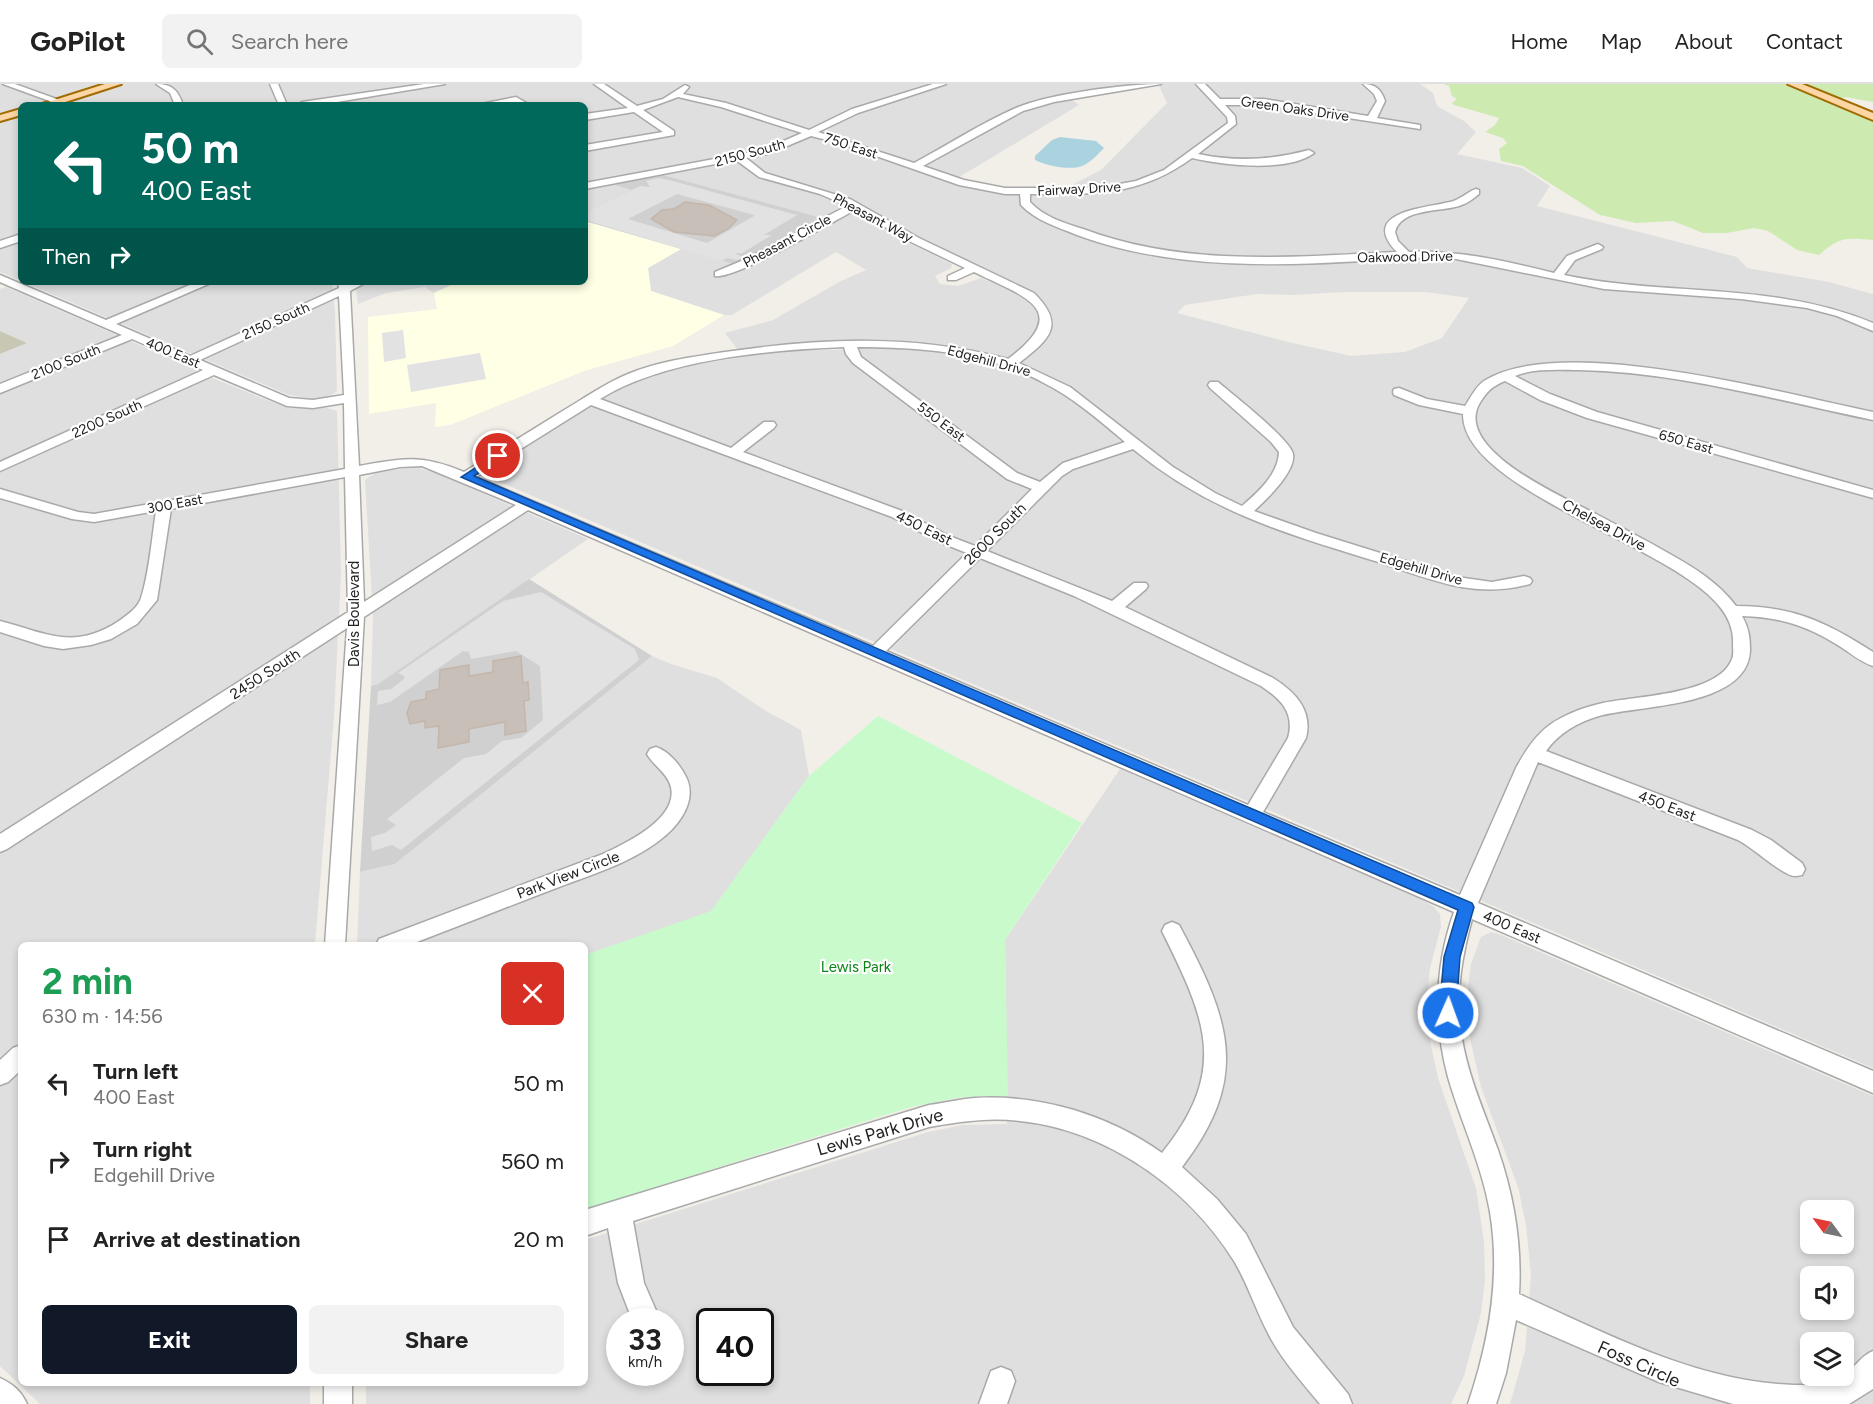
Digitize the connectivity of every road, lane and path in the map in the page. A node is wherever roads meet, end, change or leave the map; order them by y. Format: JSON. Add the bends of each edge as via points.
{"nodes":[{"id":1,"x":7,"y":84,"type":"edge"},
{"id":2,"x":116,"y":84,"type":"edge"},
{"id":3,"x":160,"y":84,"type":"edge"},
{"id":4,"x":274,"y":84,"type":"edge"},
{"id":5,"x":370,"y":84,"type":"edge"},
{"id":6,"x":441,"y":84,"type":"edge"},
{"id":7,"x":598,"y":84,"type":"edge"},
{"id":8,"x":687,"y":84,"type":"edge"},
{"id":9,"x":942,"y":84,"type":"edge"},
{"id":10,"x":1157,"y":84,"type":"edge"},
{"id":11,"x":1200,"y":84,"type":"edge"},
{"id":12,"x":1368,"y":84,"type":"edge"},
{"id":13,"x":1793,"y":84,"type":"edge"},
{"id":14,"x":375,"y":94,"type":"junction"},
{"id":15,"x":678,"y":95,"type":"junction"},
{"id":16,"x":58,"y":101,"type":"junction"},
{"id":17,"x":54,"y":102,"type":"edge"},
{"id":18,"x":177,"y":102,"type":"edge"},
{"id":19,"x":282,"y":102,"type":"edge"},
{"id":20,"x":322,"y":102,"type":"edge"},
{"id":21,"x":380,"y":102,"type":"edge"},
{"id":22,"x":502,"y":102,"type":"edge"},
{"id":23,"x":520,"y":102,"type":"edge"},
{"id":24,"x":1220,"y":102,"type":"junction"},
{"id":25,"x":634,"y":109,"type":"junction"},
{"id":26,"x":18,"y":113,"type":"edge"},
{"id":27,"x":588,"y":117,"type":"edge"},
{"id":28,"x":1873,"y":117,"type":"edge"},
{"id":29,"x":0,"y":118,"type":"edge"},
{"id":30,"x":1371,"y":120,"type":"junction"},
{"id":31,"x":1417,"y":127,"type":"dead end"},
{"id":32,"x":810,"y":133,"type":"junction"},
{"id":33,"x":588,"y":147,"type":"edge"},
{"id":34,"x":1309,"y":153,"type":"dead end"},
{"id":35,"x":1191,"y":155,"type":"junction"},
{"id":36,"x":738,"y":158,"type":"junction"},
{"id":37,"x":914,"y":167,"type":"junction"},
{"id":38,"x":588,"y":185,"type":"edge"},
{"id":39,"x":1025,"y":192,"type":"junction"},
{"id":40,"x":1476,"y":192,"type":"dead end"},
{"id":41,"x":855,"y":206,"type":"junction"},
{"id":42,"x":18,"y":238,"type":"edge"},
{"id":43,"x":0,"y":245,"type":"edge"},
{"id":44,"x":1598,"y":247,"type":"dead end"},
{"id":45,"x":1406,"y":255,"type":"junction"},
{"id":46,"x":974,"y":268,"type":"junction"},
{"id":47,"x":719,"y":274,"type":"dead end"},
{"id":48,"x":1557,"y":277,"type":"junction"},
{"id":49,"x":0,"y":278,"type":"edge"},
{"id":50,"x":952,"y":278,"type":"dead end"},
{"id":51,"x":35,"y":285,"type":"edge"},
{"id":52,"x":200,"y":285,"type":"edge"},
{"id":53,"x":345,"y":286,"type":"edge"},
{"id":54,"x":25,"y":289,"type":"junction"},
{"id":55,"x":106,"y":324,"type":"junction"},
{"id":56,"x":1873,"y":327,"type":"edge"},
{"id":57,"x":132,"y":335,"type":"junction"},
{"id":58,"x":850,"y":345,"type":"junction"},
{"id":59,"x":190,"y":360,"type":"junction"},
{"id":60,"x":1010,"y":364,"type":"junction"},
{"id":61,"x":214,"y":370,"type":"junction"},
{"id":62,"x":1505,"y":376,"type":"junction"},
{"id":63,"x":1214,"y":385,"type":"dead end"},
{"id":64,"x":0,"y":389,"type":"edge"},
{"id":65,"x":1400,"y":392,"type":"dead end"},
{"id":66,"x":350,"y":399,"type":"junction"},
{"id":67,"x":591,"y":400,"type":"junction"},
{"id":68,"x":1469,"y":411,"type":"junction"},
{"id":69,"x":1873,"y":416,"type":"edge"},
{"id":70,"x":769,"y":425,"type":"dead end"},
{"id":71,"x":1134,"y":444,"type":"junction"},
{"id":72,"x":733,"y":453,"type":"junction"},
{"id":73,"x":0,"y":467,"type":"edge"},
{"id":74,"x":352,"y":472,"type":"junction"},
{"id":75,"x":466,"y":477,"type":"junction"},
{"id":76,"x":1042,"y":488,"type":"junction"},
{"id":77,"x":0,"y":493,"type":"edge"},
{"id":78,"x":1873,"y":494,"type":"edge"},
{"id":79,"x":529,"y":503,"type":"junction"},
{"id":80,"x":164,"y":506,"type":"junction"},
{"id":81,"x":1243,"y":512,"type":"junction"},
{"id":82,"x":977,"y":552,"type":"junction"},
{"id":83,"x":1524,"y":581,"type":"dead end"},
{"id":84,"x":1140,"y":586,"type":"dead end"},
{"id":85,"x":1114,"y":608,"type":"junction"},
{"id":86,"x":1731,"y":611,"type":"junction"},
{"id":87,"x":357,"y":615,"type":"junction"},
{"id":88,"x":0,"y":626,"type":"edge"},
{"id":89,"x":875,"y":653,"type":"junction"},
{"id":90,"x":1873,"y":660,"type":"edge"},
{"id":91,"x":1534,"y":753,"type":"junction"},
{"id":92,"x":656,"y":754,"type":"dead end"},
{"id":93,"x":1252,"y":815,"type":"junction"},
{"id":94,"x":4,"y":836,"type":"edge"},
{"id":95,"x":1795,"y":869,"type":"dead end"},
{"id":96,"x":1467,"y":907,"type":"junction"},
{"id":97,"x":1172,"y":932,"type":"dead end"},
{"id":98,"x":335,"y":942,"type":"edge"},
{"id":99,"x":394,"y":942,"type":"edge"},
{"id":100,"x":18,"y":1058,"type":"edge"},
{"id":101,"x":0,"y":1075,"type":"edge"},
{"id":102,"x":1873,"y":1082,"type":"edge"},
{"id":103,"x":1166,"y":1168,"type":"junction"},
{"id":104,"x":619,"y":1212,"type":"junction"},
{"id":105,"x":588,"y":1222,"type":"edge"},
{"id":106,"x":1507,"y":1302,"type":"junction"},
{"id":107,"x":639,"y":1308,"type":"edge"},
{"id":108,"x":1873,"y":1365,"type":"edge"},
{"id":109,"x":338,"y":1386,"type":"edge"},
{"id":110,"x":0,"y":1392,"type":"edge"},
{"id":111,"x":13,"y":1404,"type":"edge"},
{"id":112,"x":338,"y":1404,"type":"edge"},
{"id":113,"x":1338,"y":1404,"type":"edge"},
{"id":114,"x":1482,"y":1404,"type":"edge"}],
"edges":[{"from":1,"to":16,"type":"street"},
{"from":2,"to":16,"type":"main road"},
{"from":3,"to":18,"type":"street","via":[[174,92]]},
{"from":4,"to":19,"type":"street"},
{"from":5,"to":14,"type":"street"},
{"from":6,"to":14,"type":"street"},
{"from":7,"to":25,"type":"street"},
{"from":8,"to":15,"type":"street"},
{"from":9,"to":32,"type":"street","name":"2150 South","via":[[855,111]]},
{"from":10,"to":37,"type":"street","via":[[1020,109]]},
{"from":11,"to":24,"type":"street"},
{"from":12,"to":30,"type":"street","name":"Green Oaks Drive","via":[[1380,101]]},
{"from":13,"to":28,"type":"main road"},
{"from":14,"to":20,"type":"street"},
{"from":14,"to":21,"type":"street"},
{"from":15,"to":25,"type":"street"},
{"from":15,"to":32,"type":"street","name":"750 East"},
{"from":16,"to":17,"type":"main road"},
{"from":22,"to":23,"type":"street"},
{"from":24,"to":30,"type":"street","name":"Green Oaks Drive","via":[[1264,102]]},
{"from":24,"to":35,"type":"street","name":"Fairway Drive","via":[[1232,124]]},
{"from":25,"to":27,"type":"street"},
{"from":25,"to":33,"type":"street","via":[[672,133]]},
{"from":26,"to":29,"type":"main road"},
{"from":30,"to":31,"type":"street","name":"Green Oaks Drive"},
{"from":32,"to":36,"type":"street","name":"2150 South","via":[[783,146]]},
{"from":32,"to":37,"type":"street","name":"750 East"},
{"from":34,"to":35,"type":"street","via":[[1289,159],[1240,161]]},
{"from":35,"to":39,"type":"street","name":"Fairway Drive","via":[[1161,176],[1129,186],[1098,191]]},
{"from":36,"to":38,"type":"street","name":"2150 South"},
{"from":36,"to":41,"type":"street","name":"Pheasant Way","via":[[762,175],[823,192]]},
{"from":37,"to":39,"type":"street","name":"750 East","via":[[972,186]]},
{"from":39,"to":45,"type":"street","name":"Oakwood Drive","via":[[1025,203],[1042,216],[1093,239],[1150,253],[1244,261]]},
{"from":40,"to":45,"type":"street","via":[[1460,202],[1396,220],[1390,235]]},
{"from":41,"to":46,"type":"street","name":"Pheasant Way"},
{"from":41,"to":47,"type":"street","name":"Pheasant Circle"},
{"from":42,"to":43,"type":"street"},
{"from":44,"to":48,"type":"street","via":[[1571,258]]},
{"from":45,"to":48,"type":"street","name":"Oakwood Drive","via":[[1464,256]]},
{"from":46,"to":50,"type":"street"},
{"from":46,"to":60,"type":"street","name":"Pheasant Way","via":[[1025,292],[1046,315],[1041,338]]},
{"from":48,"to":56,"type":"street","name":"Oakwood Drive","via":[[1638,291],[1724,293],[1786,300],[1836,312]]},
{"from":49,"to":54,"type":"street","name":"400 East"},
{"from":51,"to":54,"type":"street"},
{"from":52,"to":55,"type":"street"},
{"from":53,"to":59,"type":"street","name":"2150 South"},
{"from":53,"to":66,"type":"street","name":"Davis Boulevard"},
{"from":54,"to":55,"type":"street","name":"400 East"},
{"from":55,"to":57,"type":"street","name":"400 East"},
{"from":57,"to":59,"type":"street","name":"400 East"},
{"from":57,"to":64,"type":"street","name":"2100 South"},
{"from":58,"to":60,"type":"street","name":"Edgehill Drive","via":[[930,347]]},
{"from":58,"to":67,"type":"street","name":"Edgehill Drive","via":[[769,349],[670,365],[633,376]]},
{"from":58,"to":76,"type":"street","name":"550 East","via":[[857,360],[1012,476]]},
{"from":59,"to":61,"type":"street","name":"400 East"},
{"from":60,"to":71,"type":"street","name":"Edgehill Drive","via":[[1058,385]]},
{"from":61,"to":66,"type":"street","name":"400 East","via":[[294,404]]},
{"from":61,"to":73,"type":"street","name":"2200 South"},
{"from":62,"to":68,"type":"street","via":[[1479,391]]},
{"from":62,"to":69,"type":"street","via":[[1558,366],[1628,368]]},
{"from":62,"to":78,"type":"street","name":"650 East","via":[[1592,415]]},
{"from":63,"to":81,"type":"street","via":[[1286,452],[1285,466]]},
{"from":65,"to":68,"type":"street","via":[[1424,402]]},
{"from":66,"to":74,"type":"street","name":"Davis Boulevard"},
{"from":67,"to":72,"type":"street","name":"450 East"},
{"from":67,"to":75,"type":"street","name":"Edgehill Drive"},
{"from":68,"to":86,"type":"street","name":"Chelsea Drive","via":[[1478,441],[1504,468],[1690,572]]},
{"from":70,"to":72,"type":"street"},
{"from":71,"to":76,"type":"street","name":"2600 South","via":[[1068,466]]},
{"from":71,"to":81,"type":"street","name":"Edgehill Drive","via":[[1189,485]]},
{"from":72,"to":82,"type":"street","name":"450 East","via":[[897,514],[932,534]]},
{"from":74,"to":75,"type":"street","name":"400 East","via":[[422,462]]},
{"from":74,"to":80,"type":"street","name":"300 East"},
{"from":74,"to":87,"type":"street","name":"Davis Boulevard"},
{"from":75,"to":79,"type":"street","name":"400 East"},
{"from":76,"to":82,"type":"street","name":"2600 South"},
{"from":77,"to":80,"type":"street","name":"300 East","via":[[88,518]]},
{"from":79,"to":87,"type":"street","name":"2450 South"},
{"from":79,"to":89,"type":"street","name":"400 East"},
{"from":80,"to":88,"type":"street","via":[[149,600],[136,616],[89,639],[58,643]]},
{"from":81,"to":83,"type":"street","name":"Edgehill Drive","via":[[1448,579],[1502,587]]},
{"from":82,"to":85,"type":"street","name":"450 East"},
{"from":82,"to":89,"type":"street","name":"2600 South"},
{"from":84,"to":85,"type":"street"},
{"from":85,"to":93,"type":"street","name":"450 East","via":[[1268,682],[1289,699],[1299,718],[1299,732]]},
{"from":86,"to":90,"type":"street","via":[[1798,618]]},
{"from":86,"to":91,"type":"street","name":"Chelsea Drive","via":[[1742,636],[1742,653],[1736,668],[1724,680],[1692,694],[1602,710],[1574,719],[1552,732]]},
{"from":87,"to":94,"type":"street","name":"2450 South"},
{"from":87,"to":98,"type":"street","name":"Davis Boulevard"},
{"from":89,"to":93,"type":"street","name":"400 East"},
{"from":91,"to":95,"type":"street","name":"450 East","via":[[1745,835]]},
{"from":91,"to":96,"type":"street","name":"Chelsea Drive"},
{"from":92,"to":99,"type":"street","name":"Park View Circle","via":[[677,772],[680,801],[668,823],[646,842]]},
{"from":93,"to":96,"type":"street","name":"400 East"},
{"from":96,"to":102,"type":"street","name":"400 East"},
{"from":96,"to":106,"type":"street","name":"Chelsea Drive","via":[[1452,957],[1448,1026],[1459,1080],[1501,1205],[1508,1267]]},
{"from":97,"to":103,"type":"street","via":[[1207,1003],[1216,1054],[1205,1108]]},
{"from":100,"to":101,"type":"street"},
{"from":103,"to":104,"type":"street","name":"Lewis Park Drive","via":[[1114,1136],[1071,1120],[1030,1111],[962,1110],[929,1116]]},
{"from":103,"to":113,"type":"street","name":"Lewis Park Drive","via":[[1196,1194],[1238,1245],[1284,1335]]},
{"from":104,"to":105,"type":"street","name":"Lewis Park Drive"},
{"from":104,"to":107,"type":"street","via":[[631,1284]]},
{"from":106,"to":108,"type":"street","name":"Foss Circle","via":[[1650,1370],[1729,1397],[1764,1403],[1801,1403],[1833,1397],[1855,1387]]},
{"from":106,"to":114,"type":"street","name":"Chelsea Drive","via":[[1500,1346]]},
{"from":109,"to":112,"type":"street"},
{"from":110,"to":111,"type":"street"}]}
